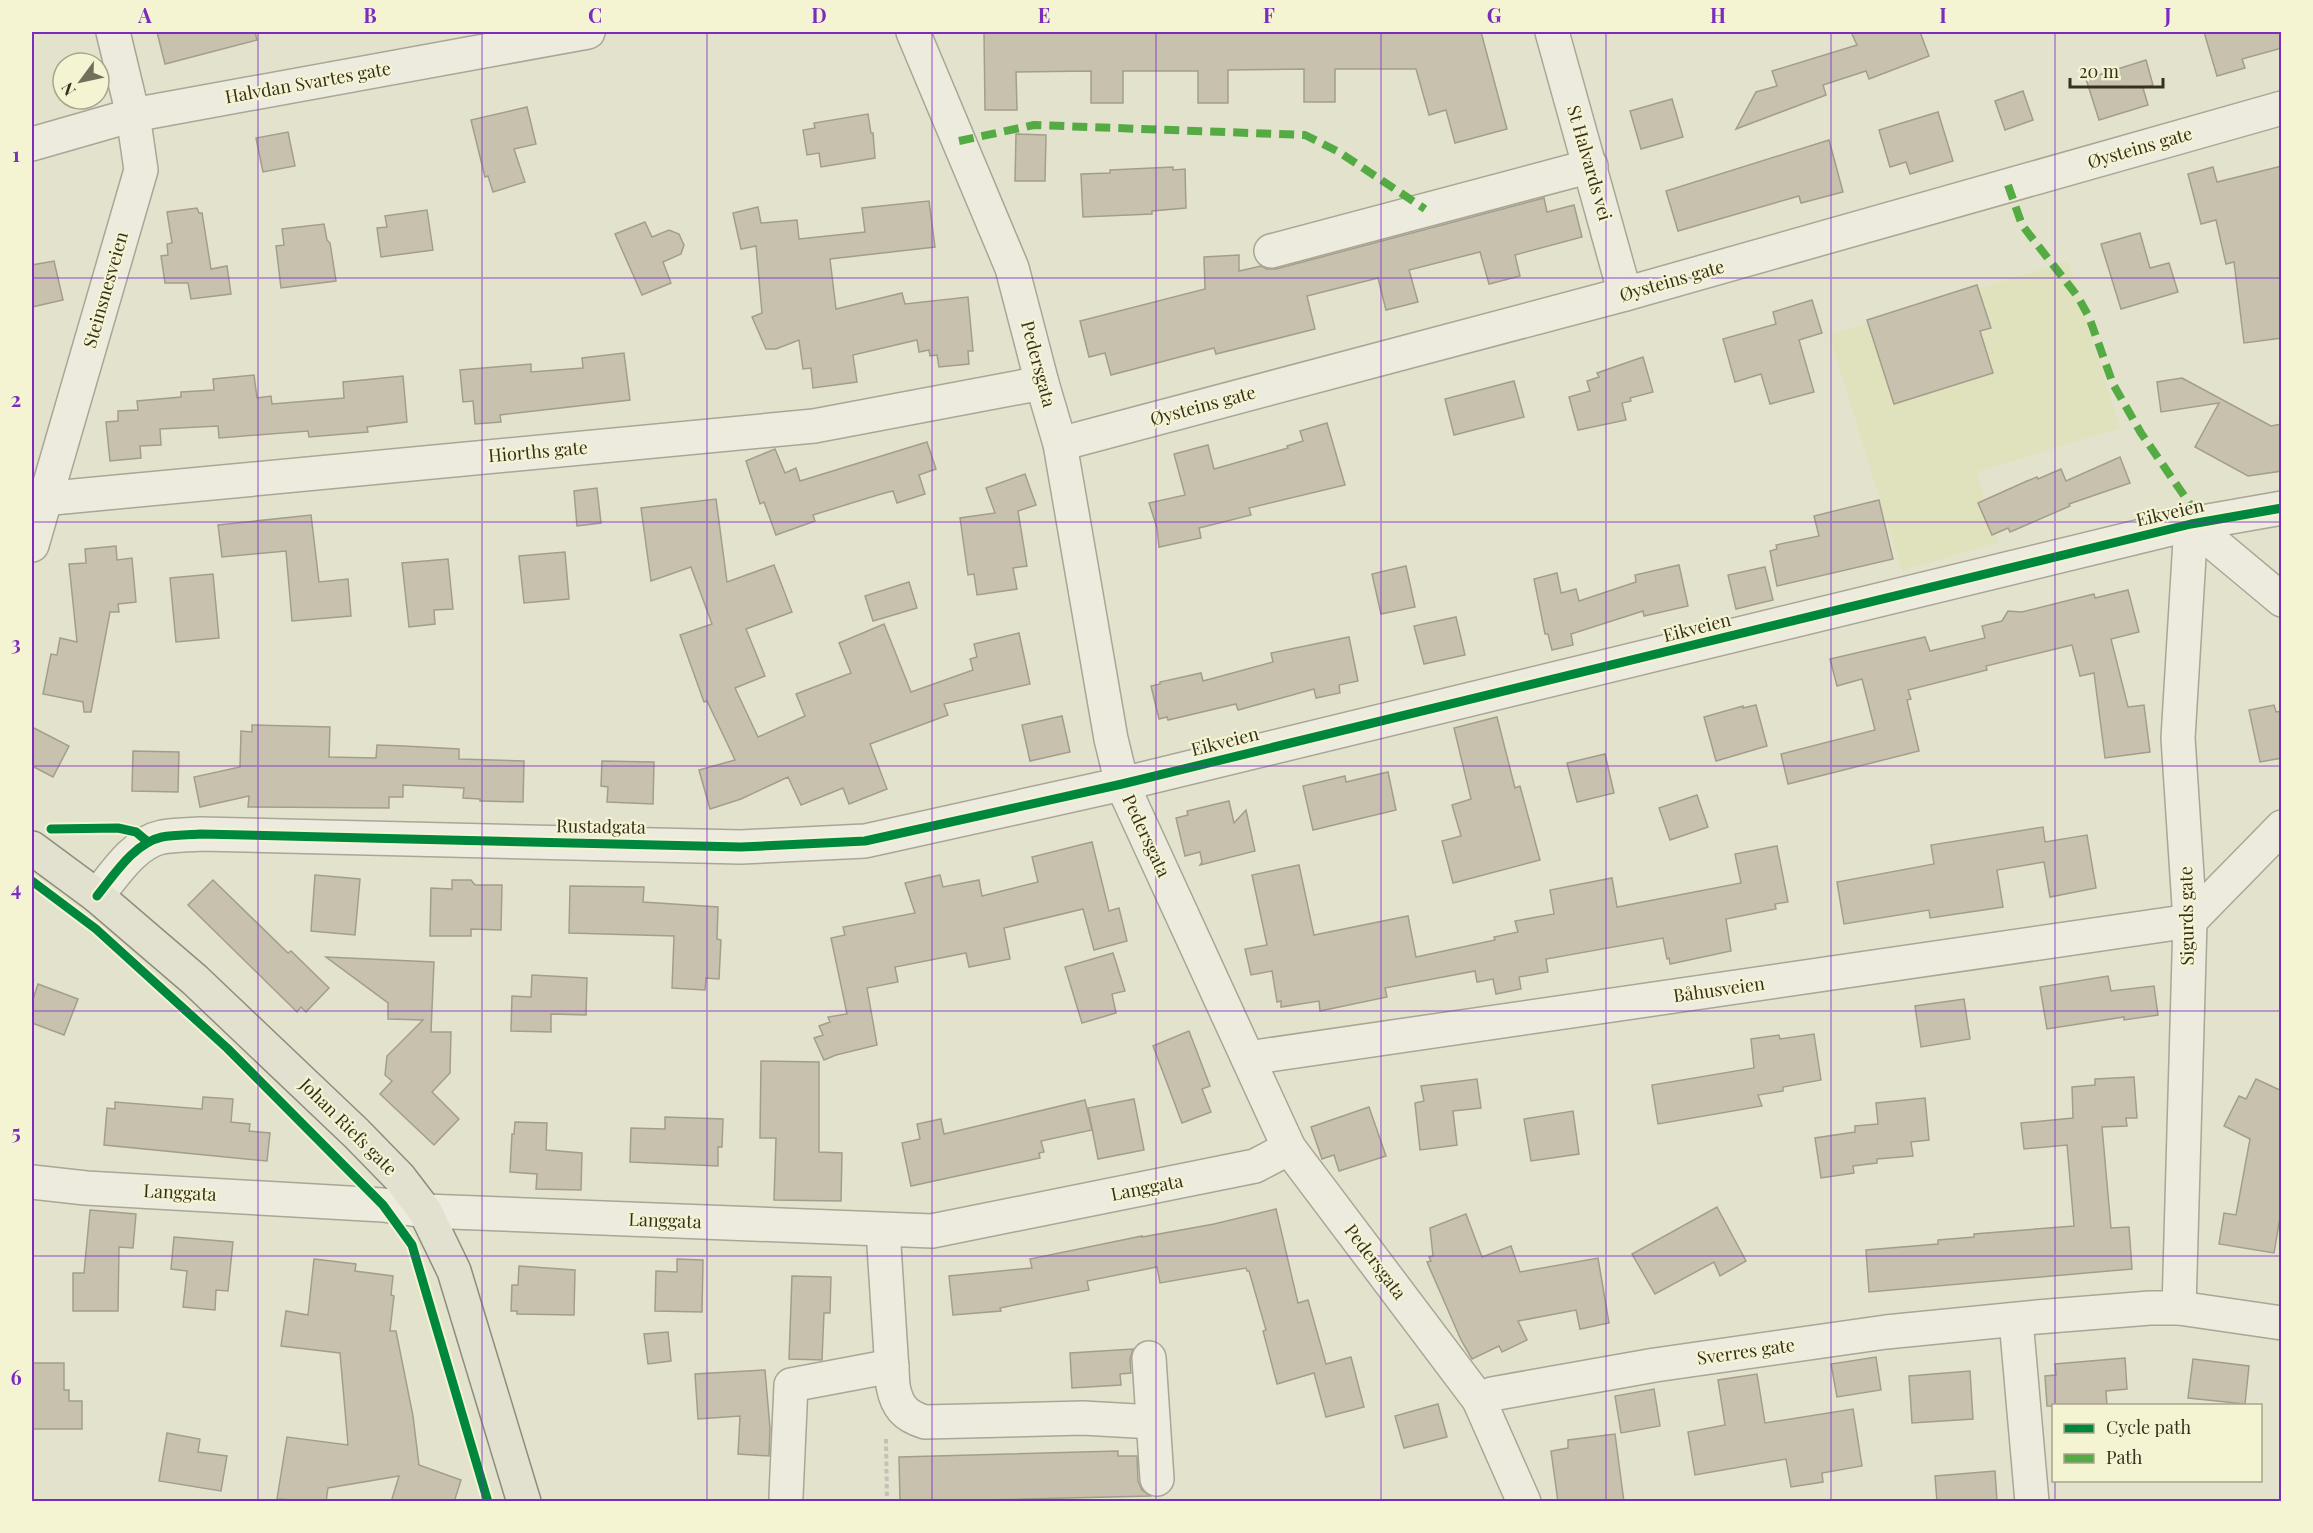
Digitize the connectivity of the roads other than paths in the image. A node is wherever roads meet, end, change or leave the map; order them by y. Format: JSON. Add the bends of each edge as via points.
{"nodes":[{"id":1,"x":113,"y":32,"type":"edge"},
{"id":2,"x":588,"y":32,"type":"edge"},
{"id":3,"x":913,"y":32,"type":"edge"},
{"id":4,"x":1552,"y":32,"type":"edge"},
{"id":5,"x":2282,"y":108,"type":"edge"},
{"id":6,"x":133,"y":115,"type":"junction"},
{"id":7,"x":32,"y":144,"type":"edge"},
{"id":8,"x":1591,"y":166,"type":"junction"},
{"id":9,"x":1270,"y":251,"type":"dead end"},
{"id":10,"x":1626,"y":294,"type":"junction"},
{"id":11,"x":1042,"y":383,"type":"junction"},
{"id":12,"x":1060,"y":444,"type":"junction"},
{"id":13,"x":39,"y":499,"type":"edge"},
{"id":14,"x":2282,"y":508,"type":"edge"},
{"id":15,"x":2192,"y":524,"type":"junction"},
{"id":16,"x":32,"y":545,"type":"edge"},
{"id":17,"x":2282,"y":600,"type":"edge"},
{"id":18,"x":1122,"y":784,"type":"junction"},
{"id":19,"x":2282,"y":827,"type":"edge"},
{"id":20,"x":32,"y":848,"type":"edge"},
{"id":21,"x":97,"y":896,"type":"junction"},
{"id":22,"x":2190,"y":921,"type":"junction"},
{"id":23,"x":1248,"y":1058,"type":"junction"},
{"id":24,"x":1289,"y":1148,"type":"junction"},
{"id":25,"x":32,"y":1182,"type":"edge"},
{"id":26,"x":425,"y":1211,"type":"junction"},
{"id":27,"x":883,"y":1230,"type":"junction"},
{"id":28,"x":2179,"y":1308,"type":"junction"},
{"id":29,"x":2016,"y":1320,"type":"junction"},
{"id":30,"x":2282,"y":1323,"type":"edge"},
{"id":31,"x":1149,"y":1358,"type":"dead end"},
{"id":32,"x":892,"y":1366,"type":"junction"},
{"id":33,"x":1479,"y":1400,"type":"junction"},
{"id":34,"x":1153,"y":1422,"type":"junction"},
{"id":35,"x":1157,"y":1479,"type":"dead end"},
{"id":36,"x":786,"y":1496,"type":"dead end"},
{"id":37,"x":524,"y":1502,"type":"edge"},
{"id":38,"x":1524,"y":1502,"type":"edge"},
{"id":39,"x":2032,"y":1502,"type":"edge"}],
"edges":[{"from":1,"to":6,"type":"street","name":"Steinsnesveien"},
{"from":2,"to":6,"type":"street","name":"Halvdan Svartes gate"},
{"from":3,"to":11,"type":"street","name":"Pedersgata","via":[[1012,268]]},
{"from":4,"to":8,"type":"street","name":"St Halvards vei"},
{"from":5,"to":10,"type":"street","name":"Øysteins gate"},
{"from":6,"to":7,"type":"street","name":"Halvdan Svartes gate"},
{"from":6,"to":13,"type":"street","name":"Steinsnesveien","via":[[141,170]]},
{"from":8,"to":9,"type":"street"},
{"from":8,"to":10,"type":"street","name":"St Halvards vei"},
{"from":10,"to":12,"type":"street","name":"Øysteins gate"},
{"from":11,"to":12,"type":"street","name":"Pedersgata"},
{"from":11,"to":13,"type":"street","name":"Hiorths gate","via":[[814,426]]},
{"from":12,"to":18,"type":"street","name":"Pedersgata"},
{"from":13,"to":16,"type":"street","name":"Steinsnesveien"},
{"from":14,"to":15,"type":"street","name":"Eikveien"},
{"from":15,"to":17,"type":"street"},
{"from":15,"to":18,"type":"street","name":"Eikveien"},
{"from":15,"to":22,"type":"street","name":"Sigurds gate","via":[[2178,738]]},
{"from":18,"to":21,"type":"street","name":"Rustadgata","via":[[865,841],[741,847],[200,834],[161,837],[129,858]]},
{"from":18,"to":23,"type":"street","name":"Pedersgata"},
{"from":19,"to":22,"type":"street"},
{"from":20,"to":21,"type":"main road","name":"Johan Riefs gate"},
{"from":21,"to":26,"type":"main road","name":"Johan Riefs gate","via":[[195,980],[295,1074],[399,1177]]},
{"from":22,"to":23,"type":"street","name":"Båhusveien"},
{"from":22,"to":28,"type":"street","name":"Sigurds gate"},
{"from":23,"to":24,"type":"street","name":"Pedersgata"},
{"from":24,"to":27,"type":"street","name":"Langgata","via":[[1255,1166],[932,1231]]},
{"from":24,"to":33,"type":"street","name":"Pedersgata"},
{"from":25,"to":26,"type":"street","name":"Langgata"},
{"from":26,"to":27,"type":"street","name":"Langgata"},
{"from":26,"to":37,"type":"main road","name":"Johan Riefs gate","via":[[454,1270]]},
{"from":27,"to":32,"type":"street"},
{"from":28,"to":29,"type":"street","name":"Sverres gate"},
{"from":28,"to":30,"type":"street","name":"Sverres gate"},
{"from":29,"to":33,"type":"street","name":"Sverres gate","via":[[1886,1332],[1665,1364],[1531,1386]]},
{"from":29,"to":39,"type":"street"},
{"from":31,"to":34,"type":"street"},
{"from":32,"to":34,"type":"street","via":[[896,1401],[914,1418],[925,1422],[1083,1418]]},
{"from":32,"to":36,"type":"street","via":[[791,1384]]},
{"from":33,"to":38,"type":"street","name":"Pedersgata"},
{"from":34,"to":35,"type":"street"}]}
